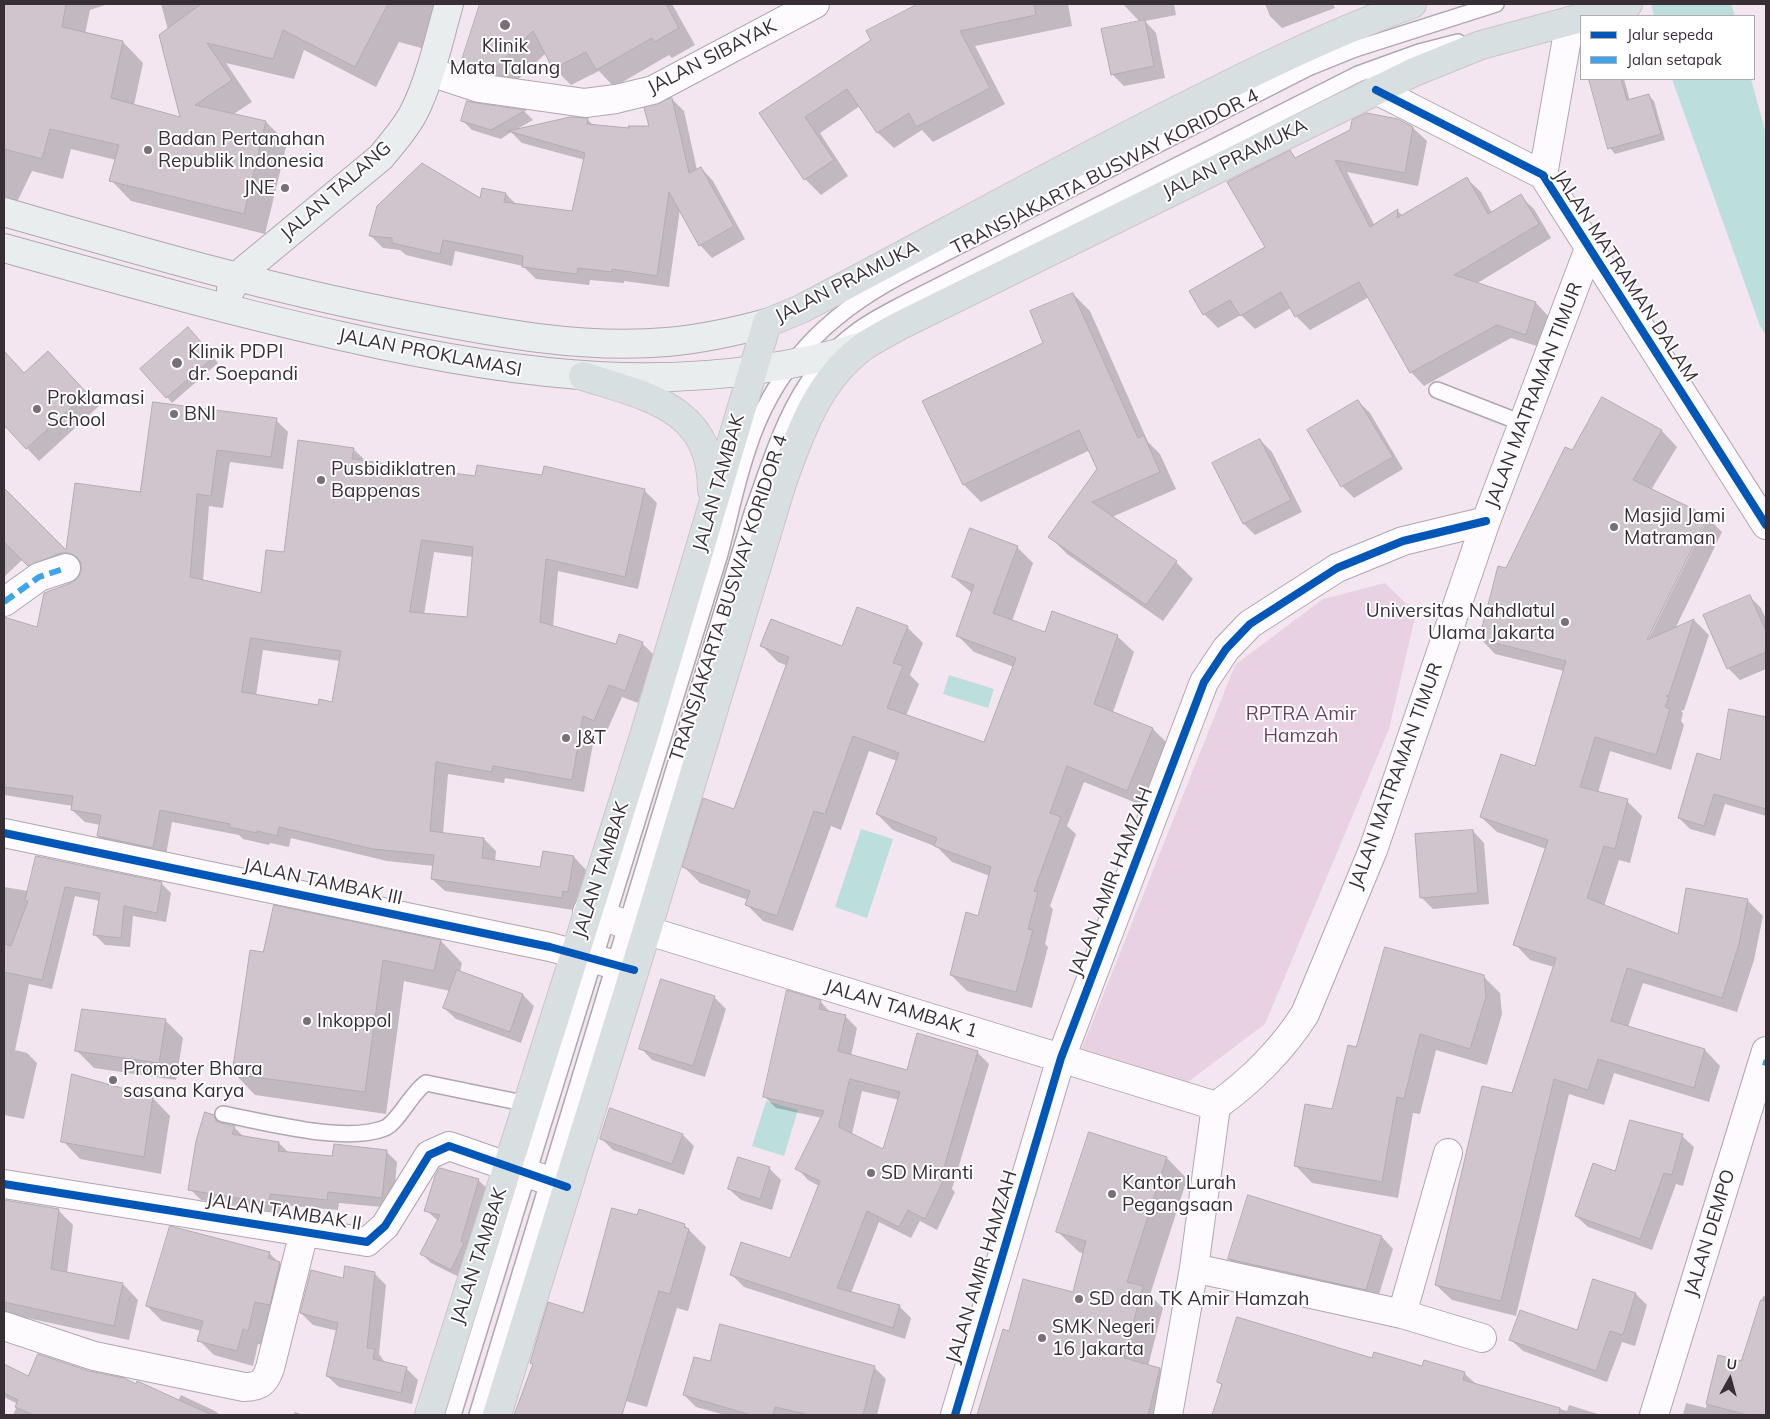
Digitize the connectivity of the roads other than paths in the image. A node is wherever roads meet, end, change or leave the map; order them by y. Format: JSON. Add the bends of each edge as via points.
{"nodes":[{"id":1,"x":449,"y":4,"type":"edge"},
{"id":2,"x":815,"y":4,"type":"edge"},
{"id":3,"x":1412,"y":4,"type":"edge"},
{"id":4,"x":1496,"y":4,"type":"edge"},
{"id":5,"x":1621,"y":6,"type":"edge"},
{"id":6,"x":1590,"y":15,"type":"edge"},
{"id":7,"x":1579,"y":18,"type":"edge"},
{"id":8,"x":1522,"y":32,"type":"junction"},
{"id":9,"x":430,"y":72,"type":"junction"},
{"id":10,"x":1376,"y":90,"type":"junction"},
{"id":11,"x":1543,"y":176,"type":"junction"},
{"id":12,"x":4,"y":212,"type":"edge"},
{"id":13,"x":1590,"y":246,"type":"junction"},
{"id":14,"x":4,"y":248,"type":"edge"},
{"id":15,"x":236,"y":277,"type":"junction"},
{"id":16,"x":224,"y":308,"type":"junction"},
{"id":17,"x":767,"y":323,"type":"junction"},
{"id":18,"x":863,"y":346,"type":"junction"},
{"id":19,"x":827,"y":358,"type":"junction"},
{"id":20,"x":789,"y":366,"type":"junction"},
{"id":21,"x":751,"y":370,"type":"junction"},
{"id":22,"x":583,"y":376,"type":"junction"},
{"id":23,"x":1437,"y":390,"type":"dead end"},
{"id":24,"x":1522,"y":423,"type":"junction"},
{"id":25,"x":712,"y":510,"type":"junction"},
{"id":26,"x":1486,"y":521,"type":"junction"},
{"id":27,"x":1766,"y":525,"type":"edge"},
{"id":28,"x":66,"y":568,"type":"dead end"},
{"id":29,"x":4,"y":602,"type":"edge"},
{"id":30,"x":4,"y":833,"type":"edge"},
{"id":31,"x":617,"y":921,"type":"junction"},
{"id":32,"x":604,"y":963,"type":"junction"},
{"id":33,"x":1062,"y":1058,"type":"junction"},
{"id":34,"x":1765,"y":1059,"type":"edge"},
{"id":35,"x":528,"y":1104,"type":"junction"},
{"id":36,"x":1216,"y":1106,"type":"junction"},
{"id":37,"x":223,"y":1114,"type":"dead end"},
{"id":38,"x":1448,"y":1153,"type":"dead end"},
{"id":39,"x":538,"y":1177,"type":"junction"},
{"id":40,"x":4,"y":1184,"type":"edge"},
{"id":41,"x":304,"y":1232,"type":"junction"},
{"id":42,"x":1194,"y":1268,"type":"junction"},
{"id":43,"x":1402,"y":1314,"type":"junction"},
{"id":44,"x":4,"y":1326,"type":"edge"},
{"id":45,"x":1482,"y":1338,"type":"dead end"},
{"id":46,"x":428,"y":1415,"type":"edge"},
{"id":47,"x":452,"y":1415,"type":"edge"},
{"id":48,"x":477,"y":1415,"type":"edge"},
{"id":49,"x":497,"y":1415,"type":"edge"},
{"id":50,"x":954,"y":1415,"type":"edge"},
{"id":51,"x":1168,"y":1415,"type":"edge"},
{"id":52,"x":1654,"y":1415,"type":"edge"}],
"edges":[{"from":1,"to":9,"type":"main road","name":"JALAN TALANG"},
{"from":2,"to":9,"type":"street","name":"JALAN SIBAYAK","via":[[653,90],[616,99],[584,103],[480,88]]},
{"from":3,"to":17,"type":"main road","name":"JALAN PRAMUKA","via":[[1263,68],[1028,187],[801,309]]},
{"from":4,"to":20,"type":"lane","name":"TRANSJAKARTA BUSWAY KORIDOR 4","via":[[1355,49],[1308,68],[902,275],[845,310]]},
{"from":5,"to":6,"type":"main road","name":"JALAN PRAMUKA"},
{"from":7,"to":8,"type":"main road","name":"JALAN PRAMUKA"},
{"from":7,"to":11,"type":"street","name":"JALAN MATRAMAN DALAM"},
{"from":8,"to":10,"type":"main road","name":"JALAN PRAMUKA","via":[[1481,45]]},
{"from":8,"to":19,"type":"lane","name":"TRANSJAKARTA BUSWAY KORIDOR 4","via":[[1454,43],[1358,74],[907,302],[857,331]]},
{"from":9,"to":15,"type":"main road","name":"JALAN TALANG","via":[[415,111],[382,157]]},
{"from":10,"to":11,"type":"street","name":"JALAN MATRAMAN DALAM"},
{"from":10,"to":18,"type":"main road","name":"JALAN PRAMUKA"},
{"from":11,"to":13,"type":"street","name":"JALAN MATRAMAN DALAM"},
{"from":12,"to":15,"type":"main road","name":"JALAN PROKLAMASI"},
{"from":13,"to":24,"type":"street","name":"JALAN MATRAMAN TIMUR"},
{"from":13,"to":27,"type":"street","name":"JALAN MATRAMAN DALAM"},
{"from":14,"to":16,"type":"main road","name":"JALAN PROKLAMASI"},
{"from":15,"to":16,"type":"main road","name":"JALAN TALANG"},
{"from":15,"to":17,"type":"main road","name":"JALAN PROKLAMASI","via":[[334,301],[542,338],[665,342]]},
{"from":16,"to":22,"type":"main road","name":"JALAN PROKLAMASI","via":[[451,360]]},
{"from":17,"to":21,"type":"main road","name":"JALAN TAMBAK"},
{"from":18,"to":19,"type":"main road","name":"JALAN PROKLAMASI"},
{"from":18,"to":31,"type":"main road","name":"JALAN TAMBAK","via":[[844,362],[819,394],[792,456]]},
{"from":19,"to":20,"type":"main road","name":"JALAN PROKLAMASI"},
{"from":19,"to":31,"type":"lane","name":"TRANSJAKARTA BUSWAY KORIDOR 4","via":[[795,401],[753,510]]},
{"from":20,"to":21,"type":"main road","name":"JALAN PROKLAMASI"},
{"from":20,"to":31,"type":"lane","name":"TRANSJAKARTA BUSWAY KORIDOR 4","via":[[765,407],[747,452]]},
{"from":21,"to":22,"type":"main road","name":"JALAN PROKLAMASI","via":[[663,379]]},
{"from":21,"to":25,"type":"main road","name":"JALAN TAMBAK"},
{"from":22,"to":25,"type":"main road","via":[[646,396],[686,420],[699,435],[708,455],[712,474]]},
{"from":23,"to":24,"type":"lane"},
{"from":24,"to":26,"type":"street","name":"JALAN MATRAMAN TIMUR"},
{"from":25,"to":31,"type":"main road","name":"JALAN TAMBAK","via":[[644,736]]},
{"from":26,"to":33,"type":"street","name":"JALAN AMIR HAMZAH","via":[[1403,541],[1337,568],[1250,624],[1226,649],[1204,682]]},
{"from":26,"to":36,"type":"street","name":"JALAN MATRAMAN TIMUR","via":[[1373,850],[1305,1014],[1292,1034],[1237,1091]]},
{"from":28,"to":29,"type":"street","via":[[39,576]]},
{"from":30,"to":32,"type":"street","name":"JALAN TAMBAK III"},
{"from":31,"to":32,"type":"main road","name":"JALAN TAMBAK"},
{"from":31,"to":32,"type":"main road","name":"JALAN TAMBAK"},
{"from":31,"to":33,"type":"street","name":"JALAN TAMBAK 1"},
{"from":32,"to":35,"type":"main road","name":"JALAN TAMBAK"},
{"from":32,"to":39,"type":"main road","name":"JALAN TAMBAK"},
{"from":32,"to":39,"type":"lane"},
{"from":33,"to":36,"type":"street","name":"JALAN TAMBAK 1"},
{"from":33,"to":50,"type":"street","name":"JALAN AMIR HAMZAH"},
{"from":34,"to":52,"type":"street","name":"JALAN DEMPO"},
{"from":35,"to":37,"type":"lane","via":[[426,1083],[386,1128],[367,1132],[339,1134]]},
{"from":35,"to":39,"type":"main road","name":"JALAN TAMBAK"},
{"from":36,"to":42,"type":"street"},
{"from":38,"to":43,"type":"street"},
{"from":39,"to":41,"type":"street","name":"JALAN TAMBAK II","via":[[449,1146],[429,1155],[385,1226],[367,1242]]},
{"from":39,"to":46,"type":"main road","name":"JALAN TAMBAK"},
{"from":39,"to":47,"type":"lane"},
{"from":39,"to":48,"type":"lane"},
{"from":39,"to":49,"type":"main road","name":"JALAN TAMBAK"},
{"from":40,"to":41,"type":"street","name":"JALAN TAMBAK II"},
{"from":41,"to":44,"type":"street","via":[[270,1368],[266,1379],[257,1387],[94,1356]]},
{"from":42,"to":43,"type":"street"},
{"from":42,"to":51,"type":"street"},
{"from":43,"to":45,"type":"street"}]}
